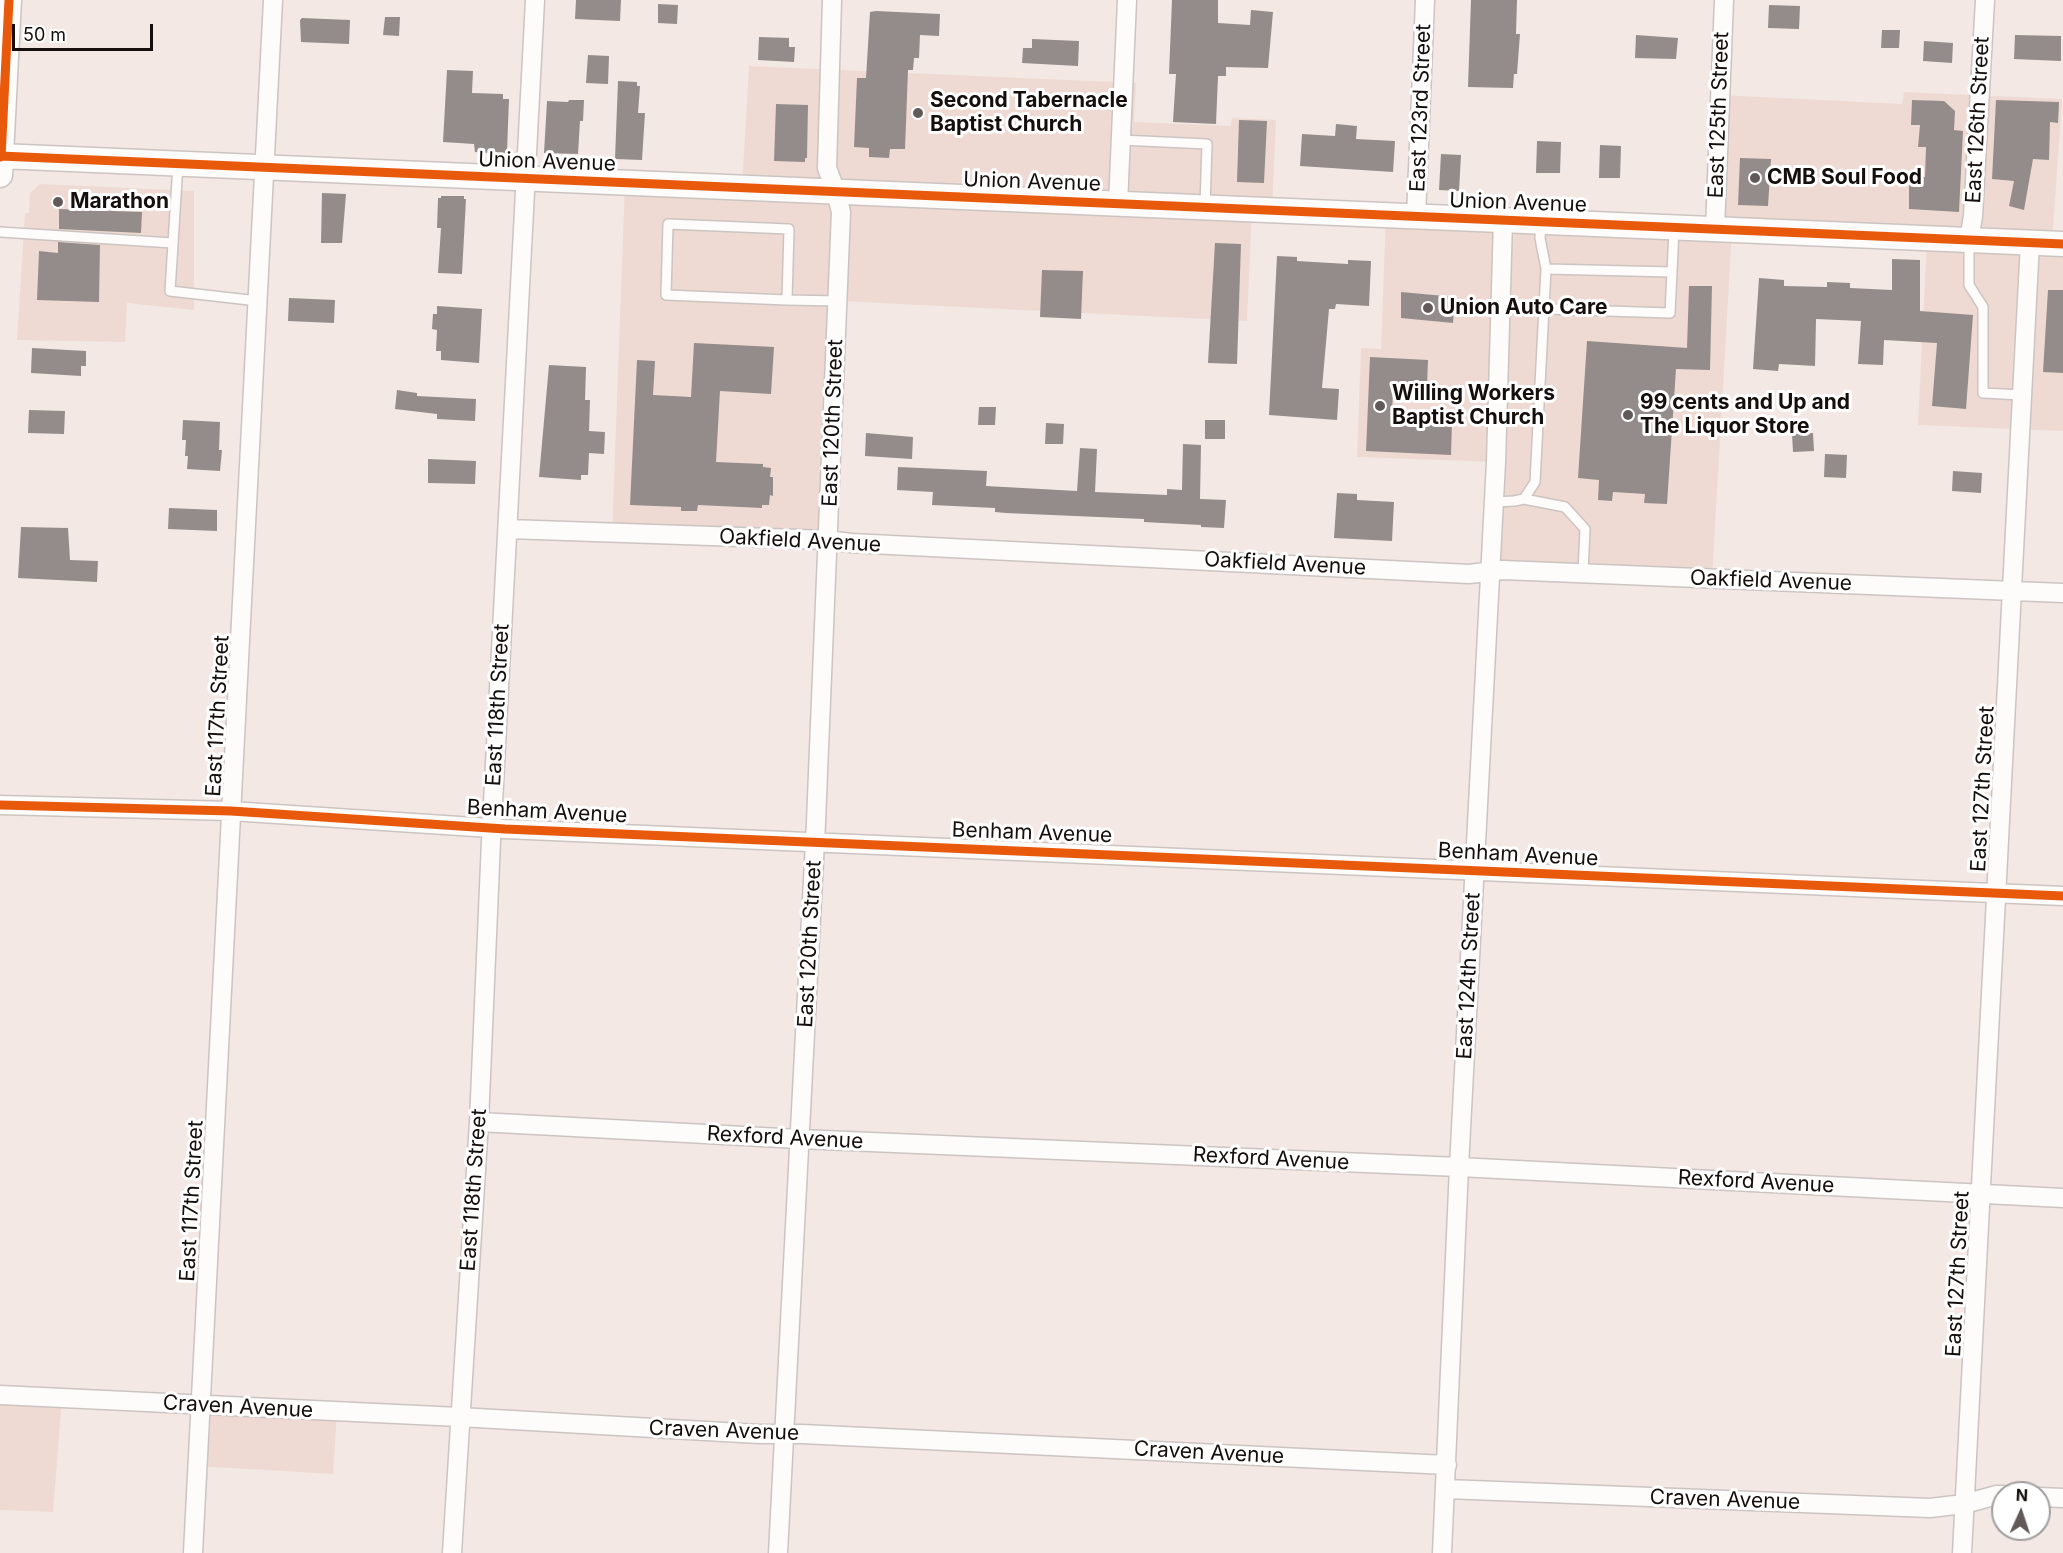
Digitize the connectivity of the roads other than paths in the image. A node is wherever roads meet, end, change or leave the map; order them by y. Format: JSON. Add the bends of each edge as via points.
{"nodes":[{"id":1,"x":273,"y":0,"type":"edge"},
{"id":2,"x":535,"y":0,"type":"edge"},
{"id":3,"x":832,"y":0,"type":"edge"},
{"id":4,"x":1127,"y":0,"type":"edge"},
{"id":5,"x":1425,"y":0,"type":"edge"},
{"id":6,"x":1724,"y":0,"type":"edge"},
{"id":7,"x":1985,"y":0,"type":"edge"},
{"id":8,"x":6,"y":3,"type":"edge"},
{"id":9,"x":1121,"y":140,"type":"junction"},
{"id":10,"x":0,"y":156,"type":"edge"},
{"id":11,"x":178,"y":164,"type":"junction"},
{"id":12,"x":264,"y":168,"type":"junction"},
{"id":13,"x":0,"y":175,"type":"edge"},
{"id":14,"x":526,"y":179,"type":"junction"},
{"id":15,"x":836,"y":192,"type":"junction"},
{"id":16,"x":1118,"y":204,"type":"junction"},
{"id":17,"x":1204,"y":207,"type":"junction"},
{"id":18,"x":1416,"y":217,"type":"junction"},
{"id":19,"x":1503,"y":220,"type":"junction"},
{"id":20,"x":1541,"y":222,"type":"junction"},
{"id":21,"x":1674,"y":227,"type":"junction"},
{"id":22,"x":1715,"y":229,"type":"junction"},
{"id":23,"x":0,"y":232,"type":"edge"},
{"id":24,"x":1969,"y":240,"type":"junction"},
{"id":25,"x":2030,"y":242,"type":"junction"},
{"id":26,"x":173,"y":243,"type":"junction"},
{"id":27,"x":2063,"y":244,"type":"edge"},
{"id":28,"x":1546,"y":269,"type":"junction"},
{"id":29,"x":1672,"y":272,"type":"junction"},
{"id":30,"x":787,"y":300,"type":"junction"},
{"id":31,"x":258,"y":301,"type":"junction"},
{"id":32,"x":838,"y":301,"type":"junction"},
{"id":33,"x":1545,"y":309,"type":"junction"},
{"id":34,"x":2022,"y":395,"type":"junction"},
{"id":35,"x":1524,"y":499,"type":"junction"},
{"id":36,"x":1494,"y":502,"type":"junction"},
{"id":37,"x":508,"y":529,"type":"junction"},
{"id":38,"x":827,"y":540,"type":"junction"},
{"id":39,"x":1490,"y":572,"type":"junction"},
{"id":40,"x":1583,"y":573,"type":"junction"},
{"id":41,"x":2011,"y":590,"type":"junction"},
{"id":42,"x":2063,"y":593,"type":"edge"},
{"id":43,"x":0,"y":805,"type":"edge"},
{"id":44,"x":231,"y":811,"type":"junction"},
{"id":45,"x":492,"y":828,"type":"junction"},
{"id":46,"x":815,"y":842,"type":"junction"},
{"id":47,"x":1474,"y":871,"type":"junction"},
{"id":48,"x":1995,"y":892,"type":"junction"},
{"id":49,"x":2063,"y":896,"type":"edge"},
{"id":50,"x":479,"y":1122,"type":"junction"},
{"id":51,"x":800,"y":1139,"type":"junction"},
{"id":52,"x":1459,"y":1167,"type":"junction"},
{"id":53,"x":1980,"y":1194,"type":"junction"},
{"id":54,"x":2063,"y":1198,"type":"edge"},
{"id":55,"x":0,"y":1395,"type":"edge"},
{"id":56,"x":200,"y":1405,"type":"junction"},
{"id":57,"x":459,"y":1417,"type":"junction"},
{"id":58,"x":784,"y":1434,"type":"junction"},
{"id":59,"x":1447,"y":1465,"type":"junction"},
{"id":60,"x":1446,"y":1489,"type":"junction"},
{"id":61,"x":1991,"y":1497,"type":"edge"},
{"id":62,"x":1964,"y":1504,"type":"junction"},
{"id":63,"x":193,"y":1553,"type":"edge"},
{"id":64,"x":452,"y":1553,"type":"edge"},
{"id":65,"x":778,"y":1553,"type":"edge"},
{"id":66,"x":1442,"y":1553,"type":"edge"},
{"id":67,"x":1962,"y":1553,"type":"edge"}],
"edges":[{"from":1,"to":12,"type":"street","name":"East 117th Street"},
{"from":2,"to":14,"type":"street","name":"East 118th Street"},
{"from":3,"to":15,"type":"street","name":"East 120th Street","via":[[827,168]]},
{"from":4,"to":9,"type":"street"},
{"from":5,"to":18,"type":"street","name":"East 123rd Street"},
{"from":6,"to":22,"type":"street","name":"East 125th Street"},
{"from":7,"to":24,"type":"street","name":"East 126th Street"},
{"from":8,"to":10,"type":"main road"},
{"from":9,"to":16,"type":"street"},
{"from":9,"to":17,"type":"lane","via":[[1207,144]]},
{"from":10,"to":11,"type":"main road","name":"Union Avenue"},
{"from":10,"to":13,"type":"main road"},
{"from":11,"to":12,"type":"main road","name":"Union Avenue"},
{"from":11,"to":26,"type":"lane"},
{"from":12,"to":14,"type":"main road","name":"Union Avenue"},
{"from":12,"to":31,"type":"street","name":"East 117th Street"},
{"from":14,"to":15,"type":"main road","name":"Union Avenue"},
{"from":14,"to":37,"type":"street","name":"East 118th Street"},
{"from":15,"to":16,"type":"main road","name":"Union Avenue"},
{"from":15,"to":32,"type":"street","name":"East 120th Street","via":[[841,213]]},
{"from":16,"to":17,"type":"main road","name":"Union Avenue"},
{"from":17,"to":18,"type":"main road","name":"Union Avenue"},
{"from":18,"to":19,"type":"main road","name":"Union Avenue"},
{"from":19,"to":20,"type":"main road","name":"Union Avenue"},
{"from":19,"to":36,"type":"street","name":"East 124th Street"},
{"from":20,"to":21,"type":"main road","name":"Union Avenue"},
{"from":20,"to":28,"type":"lane"},
{"from":21,"to":22,"type":"main road","name":"Union Avenue"},
{"from":21,"to":29,"type":"lane"},
{"from":22,"to":24,"type":"main road","name":"Union Avenue"},
{"from":23,"to":26,"type":"lane"},
{"from":24,"to":25,"type":"main road","name":"Union Avenue"},
{"from":24,"to":34,"type":"lane","via":[[1969,285],[1983,307],[1983,393]]},
{"from":25,"to":27,"type":"main road","name":"Union Avenue"},
{"from":25,"to":34,"type":"street","name":"East 127th Street"},
{"from":26,"to":31,"type":"lane","via":[[170,291]]},
{"from":28,"to":29,"type":"lane"},
{"from":28,"to":33,"type":"lane"},
{"from":29,"to":33,"type":"lane","via":[[1670,313]]},
{"from":30,"to":30,"type":"lane","via":[[666,295],[668,224],[789,229]]},
{"from":30,"to":32,"type":"lane"},
{"from":31,"to":44,"type":"street","name":"East 117th Street"},
{"from":32,"to":38,"type":"street","name":"East 120th Street"},
{"from":33,"to":35,"type":"lane","via":[[1535,482]]},
{"from":34,"to":41,"type":"street","name":"East 127th Street"},
{"from":35,"to":36,"type":"lane"},
{"from":35,"to":40,"type":"lane","via":[[1565,507],[1585,529]]},
{"from":36,"to":39,"type":"street","name":"East 124th Street"},
{"from":37,"to":38,"type":"street","name":"Oakfield Avenue"},
{"from":37,"to":45,"type":"street","name":"East 118th Street"},
{"from":38,"to":39,"type":"street","name":"Oakfield Avenue","via":[[1469,574]]},
{"from":38,"to":46,"type":"street","name":"East 120th Street"},
{"from":39,"to":40,"type":"street","name":"Oakfield Avenue"},
{"from":39,"to":47,"type":"street","name":"East 124th Street"},
{"from":40,"to":41,"type":"street","name":"Oakfield Avenue"},
{"from":41,"to":42,"type":"street","name":"Oakfield Avenue"},
{"from":41,"to":48,"type":"street","name":"East 127th Street"},
{"from":43,"to":44,"type":"street","name":"Benham Avenue"},
{"from":44,"to":45,"type":"street","name":"Benham Avenue"},
{"from":44,"to":56,"type":"street","name":"East 117th Street"},
{"from":45,"to":46,"type":"street","name":"Benham Avenue"},
{"from":45,"to":50,"type":"street","name":"East 118th Street"},
{"from":46,"to":47,"type":"street","name":"Benham Avenue"},
{"from":46,"to":51,"type":"street","name":"East 120th Street"},
{"from":47,"to":48,"type":"street","name":"Benham Avenue"},
{"from":47,"to":52,"type":"street","name":"East 124th Street"},
{"from":48,"to":49,"type":"street","name":"Benham Avenue"},
{"from":48,"to":53,"type":"street","name":"East 127th Street"},
{"from":50,"to":51,"type":"street","name":"Rexford Avenue"},
{"from":50,"to":57,"type":"street","name":"East 118th Street"},
{"from":51,"to":52,"type":"street","name":"Rexford Avenue"},
{"from":51,"to":58,"type":"street","name":"East 120th Street"},
{"from":52,"to":53,"type":"street","name":"Rexford Avenue"},
{"from":52,"to":59,"type":"street","name":"East 124th Street"},
{"from":53,"to":54,"type":"street","name":"Rexford Avenue"},
{"from":53,"to":62,"type":"street","name":"East 127th Street"},
{"from":55,"to":56,"type":"street","name":"Craven Avenue"},
{"from":56,"to":57,"type":"street","name":"Craven Avenue"},
{"from":56,"to":63,"type":"street","name":"East 117th Street"},
{"from":57,"to":58,"type":"street","name":"Craven Avenue"},
{"from":57,"to":64,"type":"street","name":"East 118th Street"},
{"from":58,"to":59,"type":"street","name":"Craven Avenue"},
{"from":58,"to":65,"type":"street","name":"East 120th Street"},
{"from":59,"to":60,"type":"street","name":"East 124th Street"},
{"from":60,"to":62,"type":"street","name":"Craven Avenue","via":[[1930,1508]]},
{"from":60,"to":66,"type":"street","name":"East 124th Street"},
{"from":61,"to":62,"type":"street","name":"Craven Avenue"},
{"from":62,"to":67,"type":"street","name":"East 127th Street"}]}
